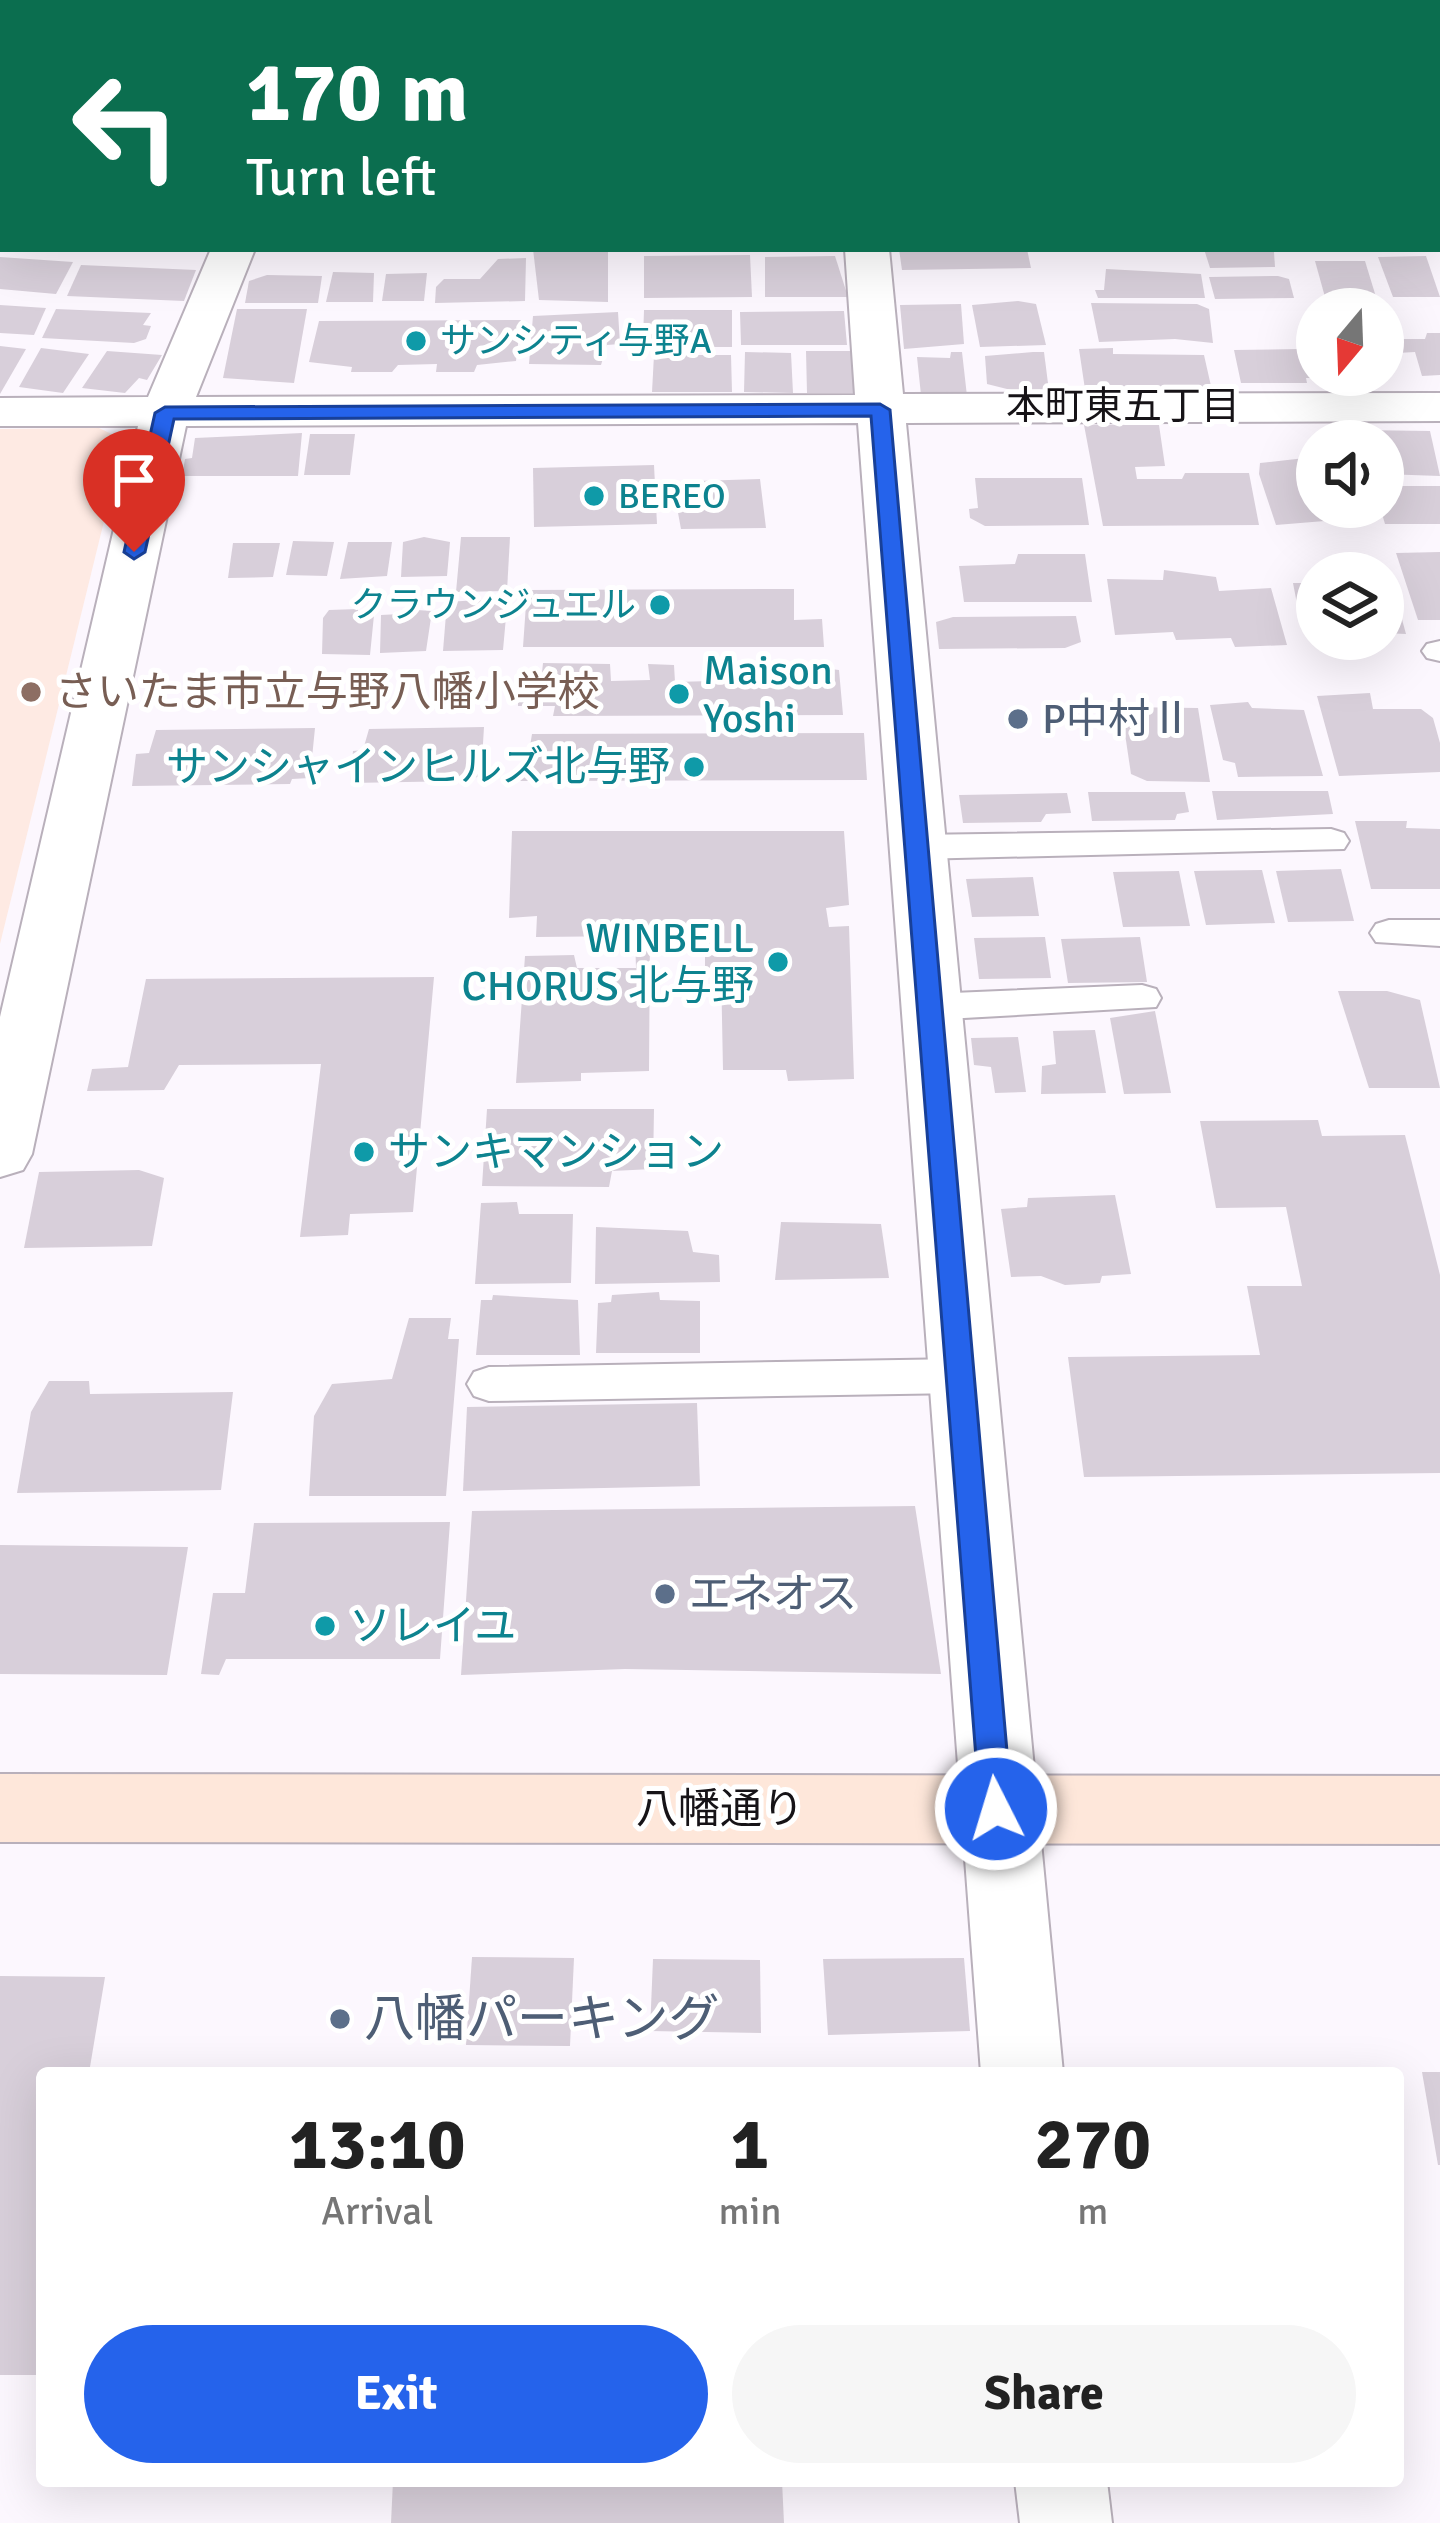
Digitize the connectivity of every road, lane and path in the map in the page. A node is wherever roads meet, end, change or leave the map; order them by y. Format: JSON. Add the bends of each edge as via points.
{"nodes":[{"id":1,"x":232,"y":252,"type":"edge"},
{"id":2,"x":867,"y":252,"type":"edge"},
{"id":3,"x":1440,"y":407,"type":"edge"},
{"id":4,"x":880,"y":410,"type":"junction"},
{"id":5,"x":0,"y":412,"type":"edge"},
{"id":6,"x":165,"y":413,"type":"junction"},
{"id":7,"x":1331,"y":841,"type":"dead end"},
{"id":8,"x":916,"y":847,"type":"junction"},
{"id":9,"x":1389,"y":933,"type":"dead end"},
{"id":10,"x":1440,"y":933,"type":"edge"},
{"id":11,"x":1142,"y":998,"type":"dead end"},
{"id":12,"x":929,"y":1007,"type":"junction"},
{"id":13,"x":0,"y":1154,"type":"edge"},
{"id":14,"x":960,"y":1376,"type":"junction"},
{"id":15,"x":489,"y":1384,"type":"dead end"},
{"id":16,"x":0,"y":1808,"type":"edge"},
{"id":17,"x":996,"y":1809,"type":"junction"},
{"id":18,"x":1440,"y":1810,"type":"edge"},
{"id":19,"x":1021,"y":2067,"type":"edge"},
{"id":20,"x":1062,"y":2487,"type":"edge"},
{"id":21,"x":1066,"y":2523,"type":"edge"}],
"edges":[{"from":1,"to":6,"type":"street"},
{"from":2,"to":4,"type":"street"},
{"from":3,"to":4,"type":"street"},
{"from":4,"to":6,"type":"street"},
{"from":4,"to":8,"type":"street"},
{"from":5,"to":6,"type":"street"},
{"from":6,"to":13,"type":"street"},
{"from":7,"to":8,"type":"lane"},
{"from":8,"to":12,"type":"street"},
{"from":9,"to":10,"type":"lane"},
{"from":11,"to":12,"type":"lane"},
{"from":12,"to":14,"type":"street"},
{"from":14,"to":15,"type":"lane"},
{"from":14,"to":17,"type":"street"},
{"from":16,"to":17,"type":"main road","name":"八幡通り"},
{"from":17,"to":18,"type":"main road","name":"八幡通り"},
{"from":17,"to":19,"type":"street"},
{"from":20,"to":21,"type":"street"}]}
